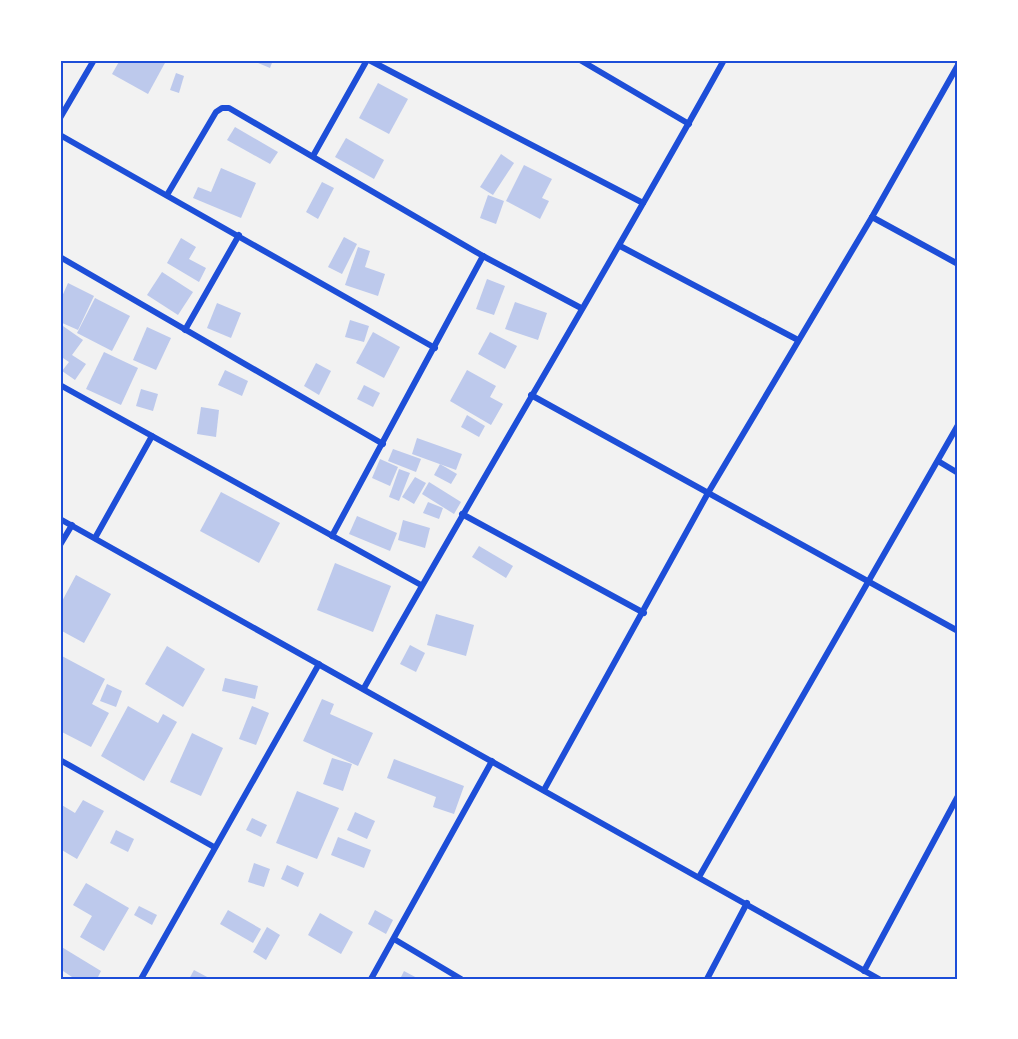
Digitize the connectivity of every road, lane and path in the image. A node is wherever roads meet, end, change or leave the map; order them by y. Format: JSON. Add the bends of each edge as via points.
{"nodes":[{"id":1,"x":94,"y":60,"type":"edge"},
{"id":2,"x":368,"y":60,"type":"edge"},
{"id":3,"x":580,"y":60,"type":"edge"},
{"id":4,"x":724,"y":60,"type":"edge"},
{"id":5,"x":958,"y":64,"type":"edge"},
{"id":6,"x":60,"y":118,"type":"edge"},
{"id":7,"x":689,"y":124,"type":"junction"},
{"id":8,"x":60,"y":135,"type":"edge"},
{"id":9,"x":313,"y":156,"type":"junction"},
{"id":10,"x":167,"y":195,"type":"junction"},
{"id":11,"x":643,"y":203,"type":"junction"},
{"id":12,"x":872,"y":217,"type":"junction"},
{"id":13,"x":239,"y":235,"type":"junction"},
{"id":14,"x":620,"y":246,"type":"junction"},
{"id":15,"x":483,"y":256,"type":"junction"},
{"id":16,"x":60,"y":257,"type":"edge"},
{"id":17,"x":958,"y":264,"type":"edge"},
{"id":18,"x":581,"y":308,"type":"junction"},
{"id":19,"x":185,"y":330,"type":"junction"},
{"id":20,"x":798,"y":340,"type":"junction"},
{"id":21,"x":435,"y":348,"type":"junction"},
{"id":22,"x":60,"y":385,"type":"edge"},
{"id":23,"x":531,"y":395,"type":"junction"},
{"id":24,"x":958,"y":425,"type":"edge"},
{"id":25,"x":152,"y":436,"type":"junction"},
{"id":26,"x":383,"y":444,"type":"junction"},
{"id":27,"x":938,"y":461,"type":"junction"},
{"id":28,"x":958,"y":473,"type":"edge"},
{"id":29,"x":708,"y":493,"type":"junction"},
{"id":30,"x":462,"y":514,"type":"junction"},
{"id":31,"x":60,"y":519,"type":"edge"},
{"id":32,"x":72,"y":525,"type":"junction"},
{"id":33,"x":332,"y":536,"type":"junction"},
{"id":34,"x":95,"y":538,"type":"junction"},
{"id":35,"x":60,"y":545,"type":"edge"},
{"id":36,"x":868,"y":580,"type":"junction"},
{"id":37,"x":421,"y":585,"type":"junction"},
{"id":38,"x":644,"y":612,"type":"junction"},
{"id":39,"x":958,"y":631,"type":"edge"},
{"id":40,"x":319,"y":664,"type":"junction"},
{"id":41,"x":363,"y":688,"type":"junction"},
{"id":42,"x":60,"y":760,"type":"edge"},
{"id":43,"x":492,"y":761,"type":"junction"},
{"id":44,"x":544,"y":790,"type":"junction"},
{"id":45,"x":958,"y":796,"type":"edge"},
{"id":46,"x":214,"y":847,"type":"junction"},
{"id":47,"x":699,"y":877,"type":"junction"},
{"id":48,"x":747,"y":903,"type":"junction"},
{"id":49,"x":394,"y":939,"type":"junction"},
{"id":50,"x":864,"y":971,"type":"junction"},
{"id":51,"x":141,"y":979,"type":"edge"},
{"id":52,"x":371,"y":979,"type":"edge"},
{"id":53,"x":461,"y":979,"type":"edge"},
{"id":54,"x":707,"y":979,"type":"edge"},
{"id":55,"x":879,"y":979,"type":"edge"}],
"edges":[{"from":1,"to":6,"type":"street"},
{"from":2,"to":9,"type":"street"},
{"from":2,"to":11,"type":"street"},
{"from":3,"to":7,"type":"street"},
{"from":4,"to":7,"type":"street"},
{"from":5,"to":12,"type":"street"},
{"from":7,"to":11,"type":"street"},
{"from":8,"to":10,"type":"street"},
{"from":9,"to":10,"type":"street","via":[[235,110],[222,108]]},
{"from":9,"to":15,"type":"street"},
{"from":10,"to":13,"type":"street"},
{"from":11,"to":14,"type":"street"},
{"from":12,"to":17,"type":"street"},
{"from":12,"to":20,"type":"street"},
{"from":13,"to":19,"type":"street"},
{"from":13,"to":21,"type":"street"},
{"from":14,"to":18,"type":"street"},
{"from":14,"to":20,"type":"street"},
{"from":15,"to":18,"type":"street"},
{"from":15,"to":21,"type":"street"},
{"from":16,"to":19,"type":"street"},
{"from":18,"to":23,"type":"street"},
{"from":19,"to":26,"type":"street"},
{"from":20,"to":29,"type":"street"},
{"from":21,"to":26,"type":"street"},
{"from":22,"to":25,"type":"street"},
{"from":23,"to":29,"type":"street"},
{"from":23,"to":30,"type":"street"},
{"from":24,"to":27,"type":"street"},
{"from":25,"to":33,"type":"street"},
{"from":25,"to":34,"type":"street"},
{"from":26,"to":33,"type":"street"},
{"from":27,"to":28,"type":"street"},
{"from":27,"to":36,"type":"street"},
{"from":29,"to":36,"type":"street"},
{"from":29,"to":38,"type":"street"},
{"from":30,"to":37,"type":"street"},
{"from":30,"to":38,"type":"street"},
{"from":31,"to":32,"type":"street"},
{"from":32,"to":34,"type":"street"},
{"from":32,"to":35,"type":"street"},
{"from":33,"to":37,"type":"street"},
{"from":34,"to":40,"type":"street"},
{"from":36,"to":39,"type":"street"},
{"from":36,"to":47,"type":"street"},
{"from":37,"to":41,"type":"street"},
{"from":38,"to":44,"type":"street"},
{"from":40,"to":41,"type":"street"},
{"from":40,"to":46,"type":"street"},
{"from":41,"to":43,"type":"street"},
{"from":42,"to":46,"type":"street"},
{"from":43,"to":44,"type":"street"},
{"from":43,"to":49,"type":"street"},
{"from":44,"to":47,"type":"street"},
{"from":45,"to":50,"type":"street"},
{"from":46,"to":51,"type":"street"},
{"from":47,"to":48,"type":"street"},
{"from":48,"to":50,"type":"street"},
{"from":48,"to":54,"type":"street"},
{"from":49,"to":52,"type":"street"},
{"from":49,"to":53,"type":"street"},
{"from":50,"to":55,"type":"street"}]}
